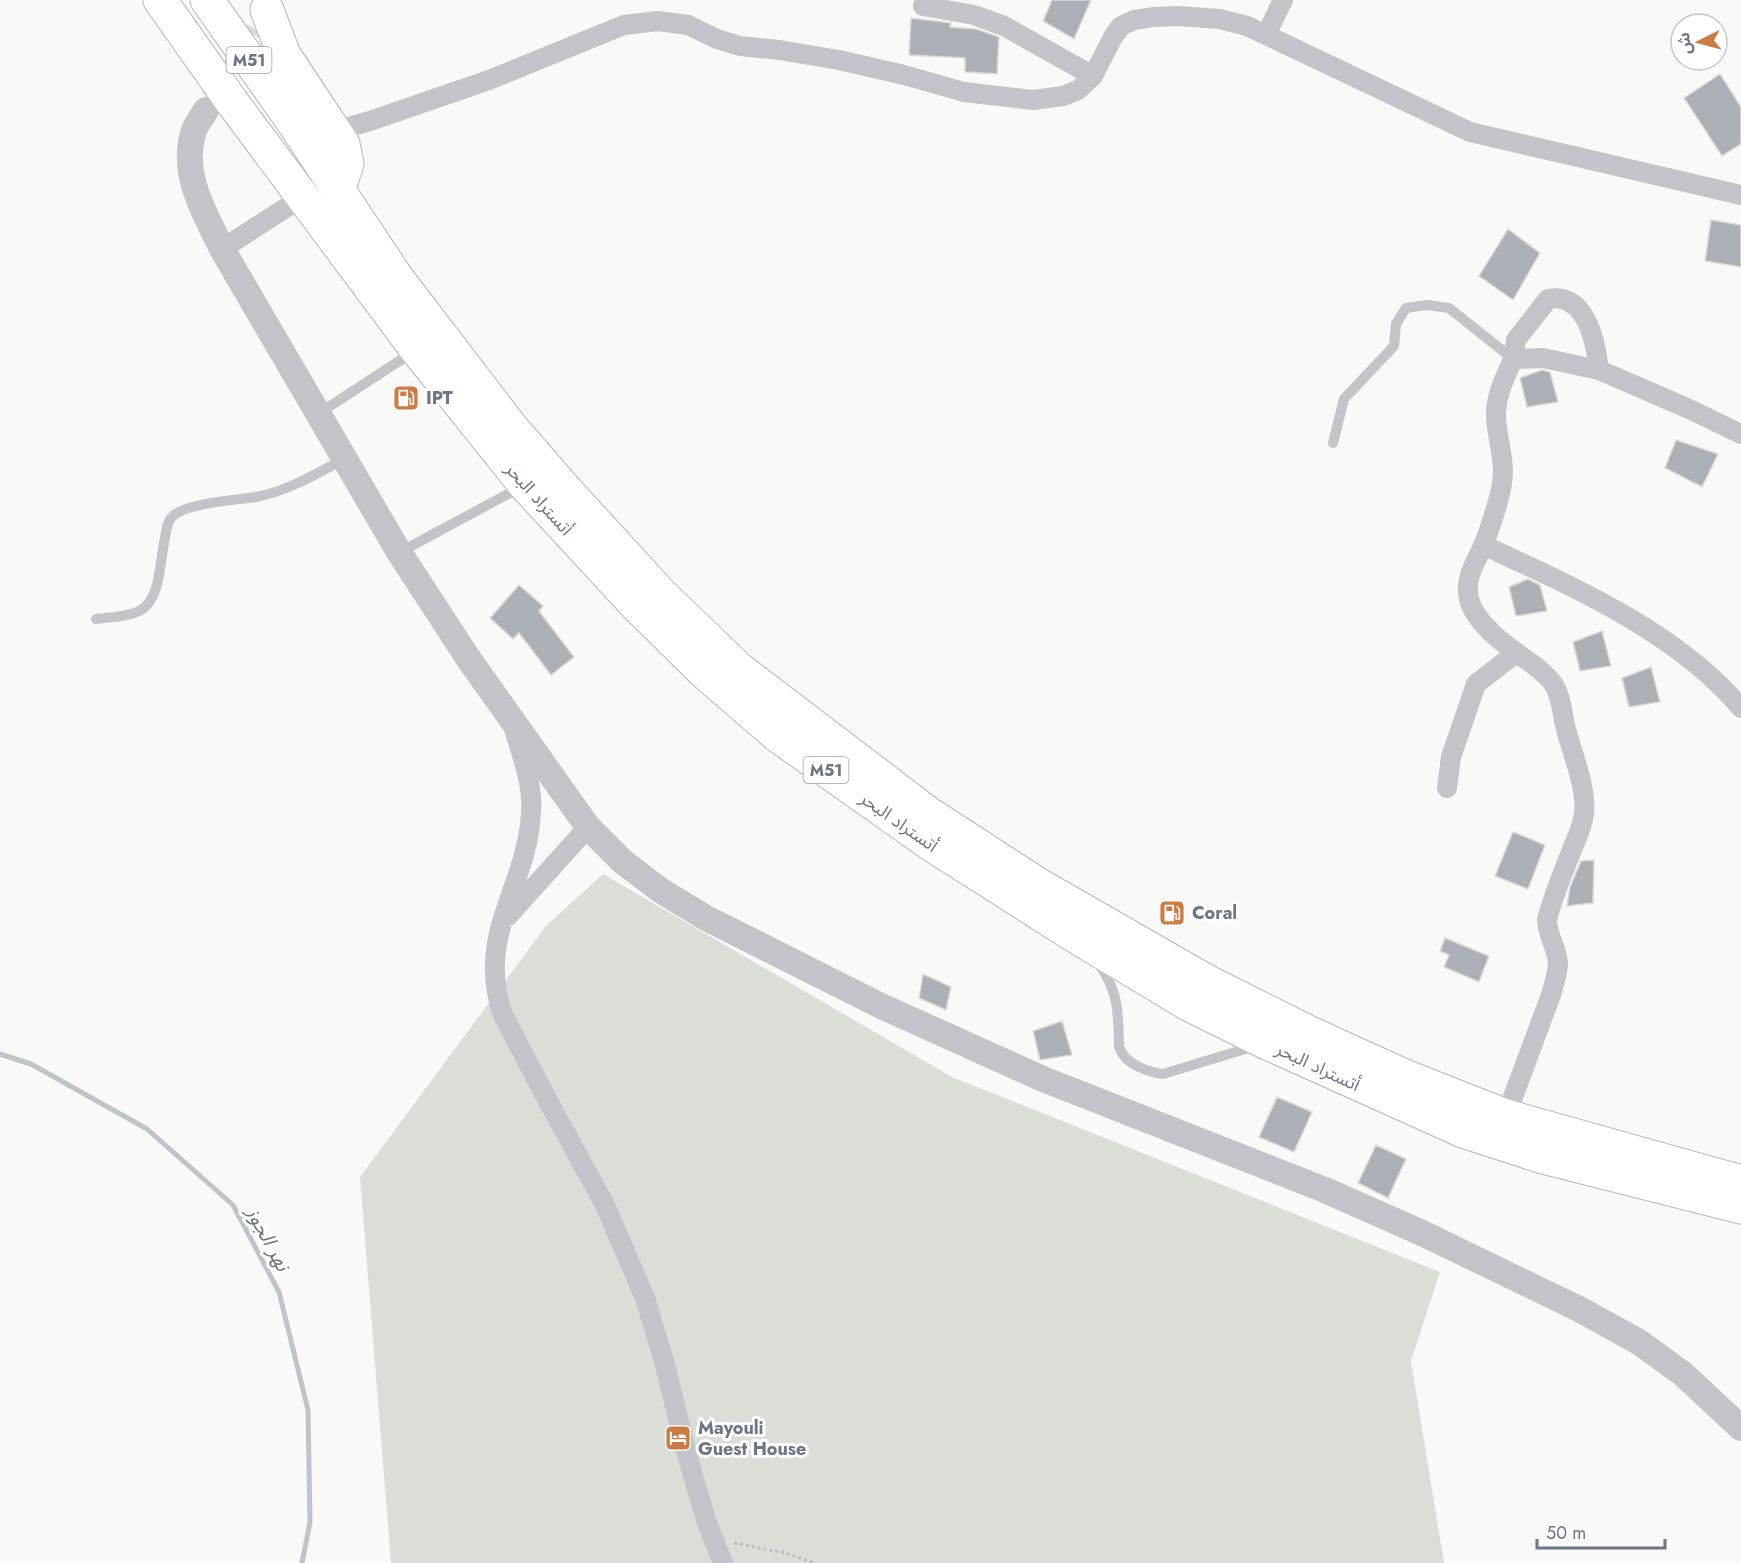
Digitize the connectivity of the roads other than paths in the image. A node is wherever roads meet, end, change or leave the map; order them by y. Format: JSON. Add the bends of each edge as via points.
{"nodes":[{"id":1,"x":160,"y":0,"type":"edge"},
{"id":2,"x":207,"y":0,"type":"edge"},
{"id":3,"x":1283,"y":0,"type":"edge"},
{"id":4,"x":922,"y":6,"type":"dead end"},
{"id":5,"x":264,"y":13,"type":"edge"},
{"id":6,"x":1266,"y":35,"type":"junction"},
{"id":7,"x":1093,"y":76,"type":"junction"},
{"id":8,"x":206,"y":110,"type":"tunnel mouth"},
{"id":9,"x":334,"y":131,"type":"junction"},
{"id":10,"x":338,"y":191,"type":"junction"},
{"id":11,"x":1741,"y":195,"type":"edge"},
{"id":12,"x":304,"y":196,"type":"junction"},
{"id":13,"x":222,"y":249,"type":"junction"},
{"id":14,"x":416,"y":349,"type":"junction"},
{"id":15,"x":1512,"y":359,"type":"junction"},
{"id":16,"x":1599,"y":370,"type":"junction"},
{"id":17,"x":318,"y":414,"type":"junction"},
{"id":18,"x":1741,"y":434,"type":"edge"},
{"id":19,"x":1333,"y":443,"type":"dead end"},
{"id":20,"x":344,"y":459,"type":"junction"},
{"id":21,"x":525,"y":485,"type":"junction"},
{"id":22,"x":1483,"y":545,"type":"junction"},
{"id":23,"x":399,"y":552,"type":"junction"},
{"id":24,"x":96,"y":619,"type":"dead end"},
{"id":25,"x":1516,"y":653,"type":"junction"},
{"id":26,"x":1741,"y":708,"type":"edge"},
{"id":27,"x":510,"y":716,"type":"junction"},
{"id":28,"x":1447,"y":788,"type":"dead end"},
{"id":29,"x":588,"y":826,"type":"junction"},
{"id":30,"x":501,"y":924,"type":"junction"},
{"id":31,"x":1067,"y":931,"type":"junction"},
{"id":32,"x":1265,"y":1042,"type":"junction"},
{"id":33,"x":1506,"y":1116,"type":"junction"},
{"id":34,"x":1741,"y":1182,"type":"edge"},
{"id":35,"x":1741,"y":1208,"type":"edge"},
{"id":36,"x":1741,"y":1428,"type":"edge"},
{"id":37,"x":723,"y":1563,"type":"edge"}],
"edges":[{"from":1,"to":12,"type":"highway","name":"أتستراد البحر","number":"M51"},
{"from":2,"to":10,"type":"highway","name":"أتستراد البحر","number":"M51"},
{"from":3,"to":6,"type":"street"},
{"from":4,"to":7,"type":"street","via":[[974,15],[1004,26]]},
{"from":5,"to":9,"type":"highway","via":[[284,55]]},
{"from":6,"to":7,"type":"street","via":[[1220,19],[1178,16],[1134,20],[1121,26]]},
{"from":6,"to":11,"type":"street","via":[[1470,132]]},
{"from":7,"to":9,"type":"street","via":[[1078,90],[1033,100],[964,92],[839,60],[740,46],[688,25],[658,21],[624,26],[489,80]]},
{"from":8,"to":13,"type":"street","via":[[195,128],[189,159],[192,180]]},
{"from":9,"to":10,"type":"highway","via":[[342,144],[346,164]]},
{"from":10,"to":33,"type":"highway","name":"أتستراد البحر","number":"M51","via":[[397,279],[512,428],[661,594],[739,669],[928,813],[1039,885],[1208,982],[1310,1033]]},
{"from":12,"to":13,"type":"street"},
{"from":12,"to":14,"type":"highway","name":"أتستراد البحر","number":"M51"},
{"from":13,"to":17,"type":"street"},
{"from":14,"to":17,"type":"lane"},
{"from":14,"to":21,"type":"highway","name":"أتستراد البحر","number":"M51"},
{"from":15,"to":16,"type":"street","via":[[1543,358]]},
{"from":15,"to":16,"type":"street","via":[[1516,340],[1548,299],[1557,297],[1575,304],[1584,317],[1597,350]]},
{"from":15,"to":19,"type":"lane","via":[[1449,308],[1406,308],[1396,324],[1394,346],[1344,399]]},
{"from":15,"to":22,"type":"street","via":[[1496,412],[1502,482]]},
{"from":16,"to":18,"type":"street"},
{"from":17,"to":20,"type":"street"},
{"from":20,"to":23,"type":"street"},
{"from":20,"to":24,"type":"lane","via":[[294,485],[258,497],[218,501],[177,512],[170,518],[157,586],[149,602],[141,610],[126,615]]},
{"from":21,"to":23,"type":"lane"},
{"from":21,"to":31,"type":"highway","name":"أتستراد البحر","number":"M51","via":[[635,604],[704,672],[778,736],[929,843]]},
{"from":22,"to":25,"type":"street","via":[[1473,564],[1469,599],[1475,614]]},
{"from":22,"to":26,"type":"street","via":[[1593,598],[1655,635],[1695,663]]},
{"from":23,"to":27,"type":"street"},
{"from":25,"to":28,"type":"street","via":[[1476,684],[1451,757]]},
{"from":25,"to":33,"type":"street","via":[[1554,685],[1584,794],[1584,813],[1546,920],[1557,957],[1552,992]]},
{"from":27,"to":29,"type":"street"},
{"from":27,"to":30,"type":"street","via":[[529,776],[532,812],[527,848]]},
{"from":29,"to":30,"type":"street"},
{"from":29,"to":36,"type":"street","via":[[622,861],[686,906],[881,1006],[1043,1078],[1325,1190],[1581,1310],[1639,1342],[1683,1374]]},
{"from":30,"to":37,"type":"street","via":[[494,982],[502,1015],[605,1205],[641,1288],[687,1455]]},
{"from":31,"to":32,"type":"highway","name":"أتستراد البحر","number":"M51","via":[[1188,1004]]},
{"from":31,"to":32,"type":"lane","via":[[1092,955],[1109,981],[1118,1008],[1120,1051],[1126,1060],[1163,1074]]},
{"from":32,"to":35,"type":"highway","name":"أتستراد البحر","number":"M51","via":[[1463,1131],[1543,1157]]},
{"from":33,"to":34,"type":"highway","name":"أتستراد البحر","number":"M51"}]}
